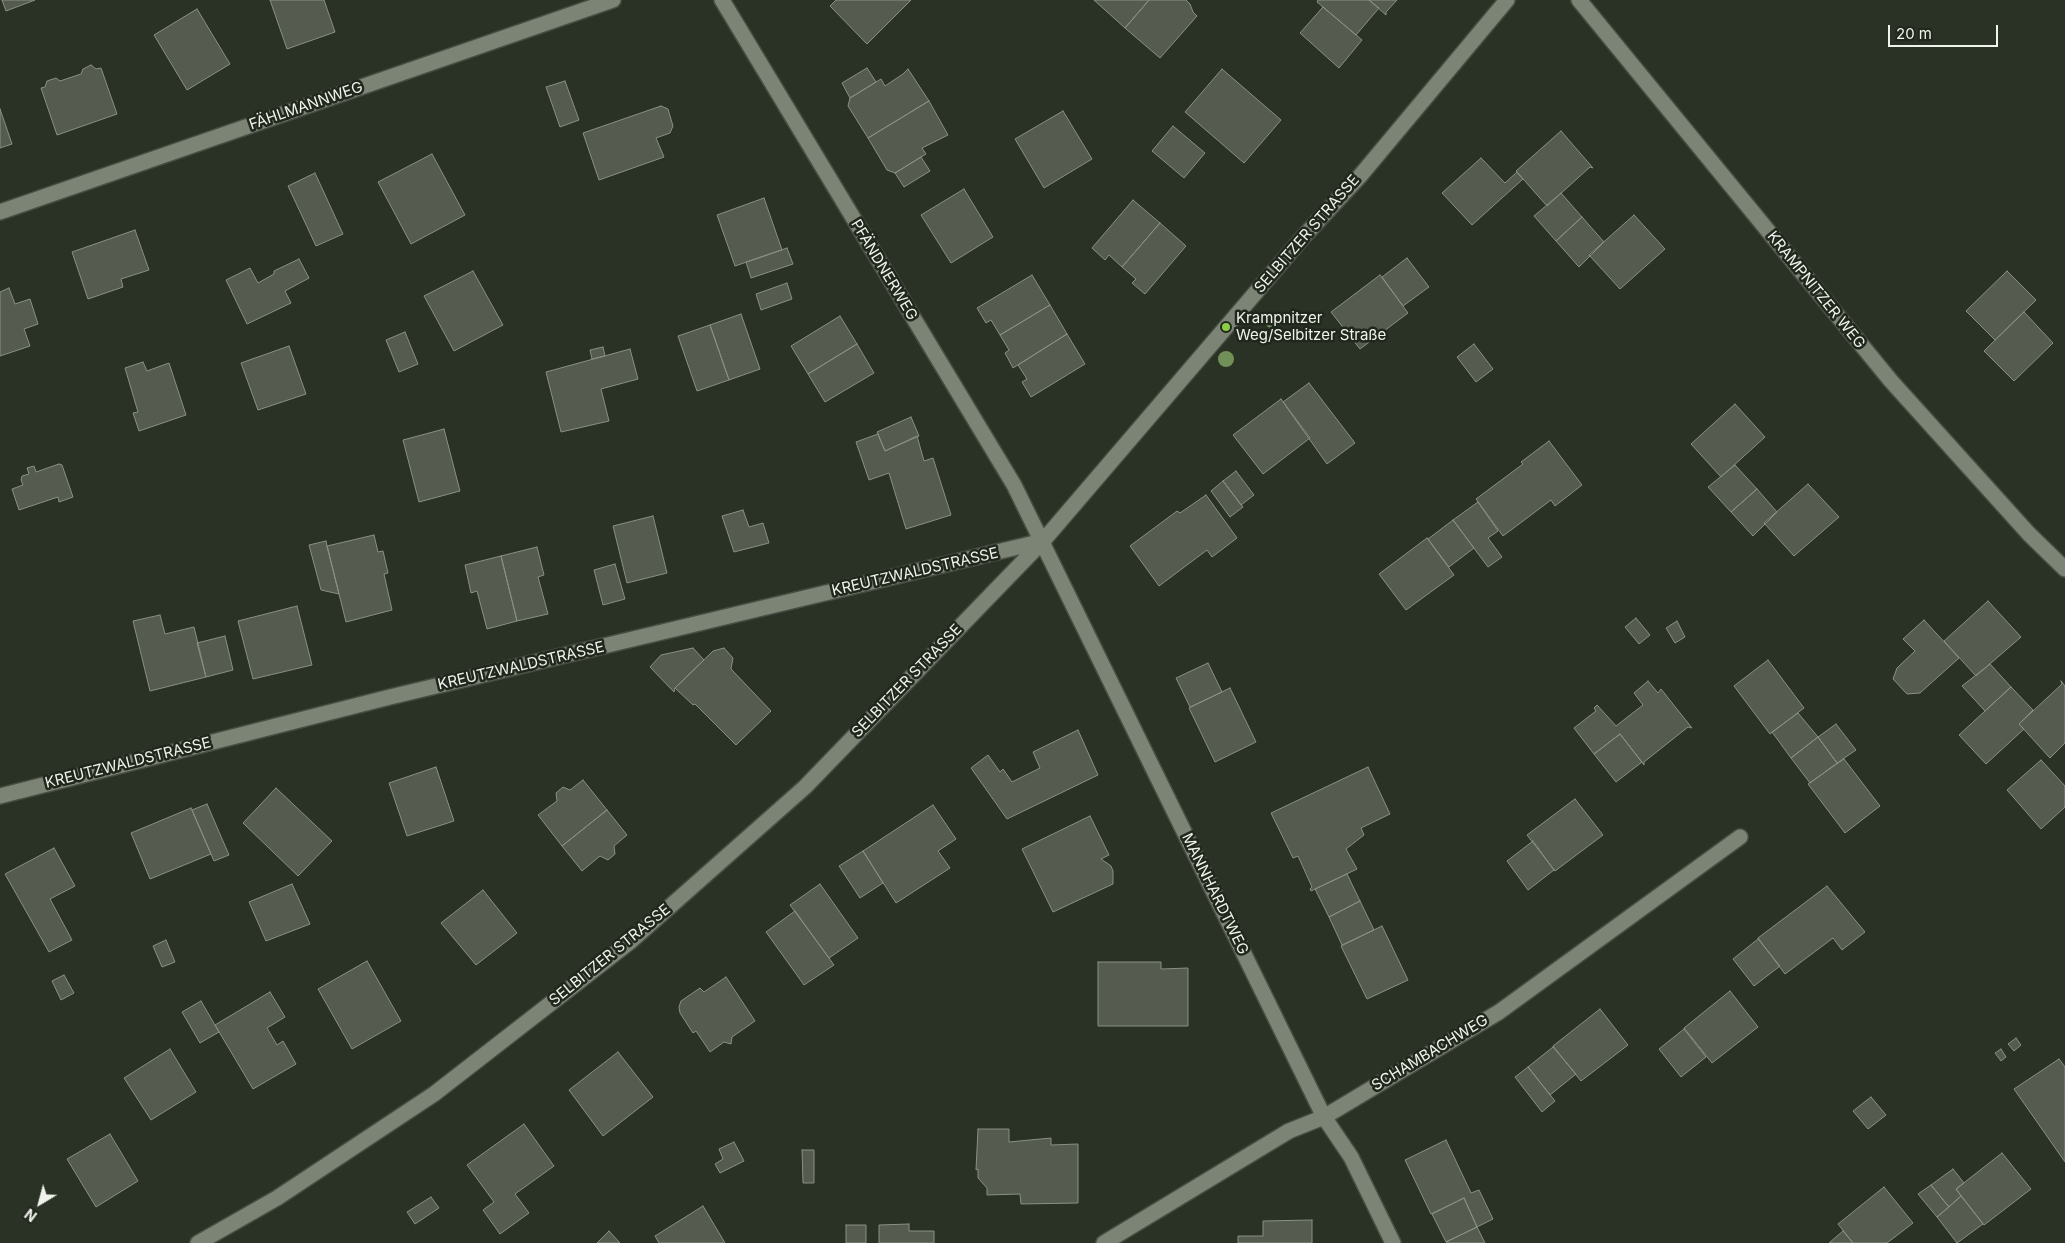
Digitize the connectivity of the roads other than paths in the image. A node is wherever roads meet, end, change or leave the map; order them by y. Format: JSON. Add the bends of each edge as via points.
{"nodes":[{"id":1,"x":613,"y":0,"type":"edge"},
{"id":2,"x":722,"y":0,"type":"edge"},
{"id":3,"x":1508,"y":0,"type":"edge"},
{"id":4,"x":1579,"y":0,"type":"edge"},
{"id":5,"x":0,"y":212,"type":"edge"},
{"id":6,"x":1043,"y":541,"type":"junction"},
{"id":7,"x":2065,"y":569,"type":"edge"},
{"id":8,"x":0,"y":796,"type":"edge"},
{"id":9,"x":1740,"y":837,"type":"dead end"},
{"id":10,"x":1324,"y":1117,"type":"junction"},
{"id":11,"x":198,"y":1243,"type":"edge"},
{"id":12,"x":1104,"y":1243,"type":"edge"},
{"id":13,"x":1392,"y":1243,"type":"edge"}],
"edges":[{"from":1,"to":5,"type":"street","name":"FÄHLMANNWEG"},
{"from":2,"to":6,"type":"street","name":"PFÄNDNERWEG","via":[[1014,485]]},
{"from":3,"to":6,"type":"street","name":"SELBITZER STRASSE"},
{"from":4,"to":7,"type":"street","name":"KRAMPNITZER WEG","via":[[1891,381],[2029,534]]},
{"from":6,"to":8,"type":"street","name":"KREUTZWALDSTRASSE","via":[[390,697]]},
{"from":6,"to":10,"type":"street","name":"MANNHARDTWEG"},
{"from":6,"to":11,"type":"street","name":"SELBITZER STRASSE","via":[[804,787],[631,941],[434,1094],[278,1198]]},
{"from":9,"to":10,"type":"street","name":"SCHAMBACHWEG","via":[[1499,1012]]},
{"from":10,"to":12,"type":"street","name":"SCHAMBACHWEG","via":[[1289,1131]]},
{"from":10,"to":13,"type":"street","name":"MANNHARDTWEG","via":[[1351,1157]]}]}
